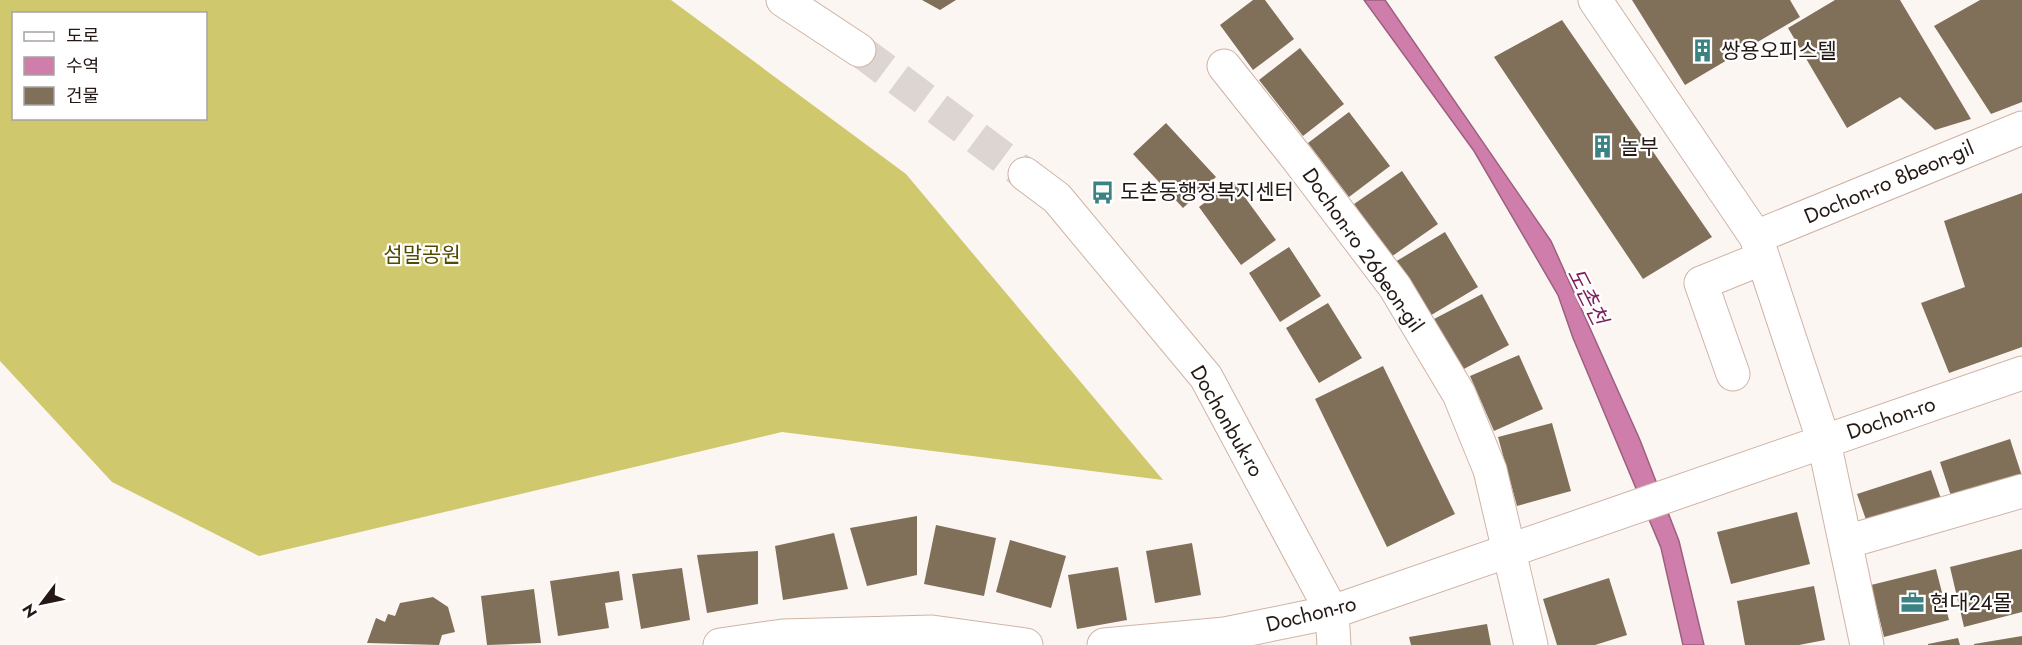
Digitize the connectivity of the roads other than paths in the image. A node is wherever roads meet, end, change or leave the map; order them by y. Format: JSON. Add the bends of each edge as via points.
{"nodes":[{"id":1,"x":783,"y":0,"type":"edge"},
{"id":2,"x":1595,"y":0,"type":"edge"},
{"id":3,"x":859,"y":50,"type":"tunnel mouth"},
{"id":4,"x":1224,"y":66,"type":"dead end"},
{"id":5,"x":2022,"y":128,"type":"edge"},
{"id":6,"x":1024,"y":174,"type":"tunnel mouth"},
{"id":7,"x":1760,"y":248,"type":"junction"},
{"id":8,"x":2022,"y":373,"type":"edge"},
{"id":9,"x":1733,"y":374,"type":"dead end"},
{"id":10,"x":1824,"y":442,"type":"junction"},
{"id":11,"x":2022,"y":491,"type":"edge"},
{"id":12,"x":1846,"y":542,"type":"junction"},
{"id":13,"x":1511,"y":550,"type":"junction"},
{"id":14,"x":1332,"y":612,"type":"junction"},
{"id":15,"x":1171,"y":642,"type":"edge"},
{"id":16,"x":720,"y":645,"type":"edge"},
{"id":17,"x":1026,"y":645,"type":"edge"},
{"id":18,"x":1104,"y":645,"type":"edge"},
{"id":19,"x":1334,"y":645,"type":"edge"},
{"id":20,"x":1531,"y":645,"type":"edge"},
{"id":21,"x":1867,"y":645,"type":"edge"}],
"edges":[{"from":1,"to":3,"type":"street"},
{"from":2,"to":7,"type":"street"},
{"from":4,"to":13,"type":"street","name":"Dochon-ro 26beon-gil","via":[[1395,287],[1459,394],[1490,470]]},
{"from":5,"to":7,"type":"street","name":"Dochon-ro 8beon-gil"},
{"from":6,"to":14,"type":"street","name":"Dochonbuk-ro","via":[[1057,198],[1206,376]]},
{"from":7,"to":9,"type":"street","name":"Dochon-ro 8beon-gil","via":[[1701,283]]},
{"from":7,"to":10,"type":"street"},
{"from":8,"to":10,"type":"street","name":"Dochon-ro"},
{"from":10,"to":12,"type":"street"},
{"from":10,"to":13,"type":"street","name":"Dochon-ro"},
{"from":11,"to":12,"type":"street"},
{"from":12,"to":21,"type":"street"},
{"from":13,"to":14,"type":"street","name":"Dochon-ro"},
{"from":13,"to":20,"type":"street"},
{"from":14,"to":15,"type":"street","name":"Dochon-ro"},
{"from":14,"to":19,"type":"street","name":"Dochonbuk-ro"},
{"from":15,"to":18,"type":"street","name":"Dochon-ro"},
{"from":16,"to":17,"type":"street","via":[[783,636],[932,632]]}]}
